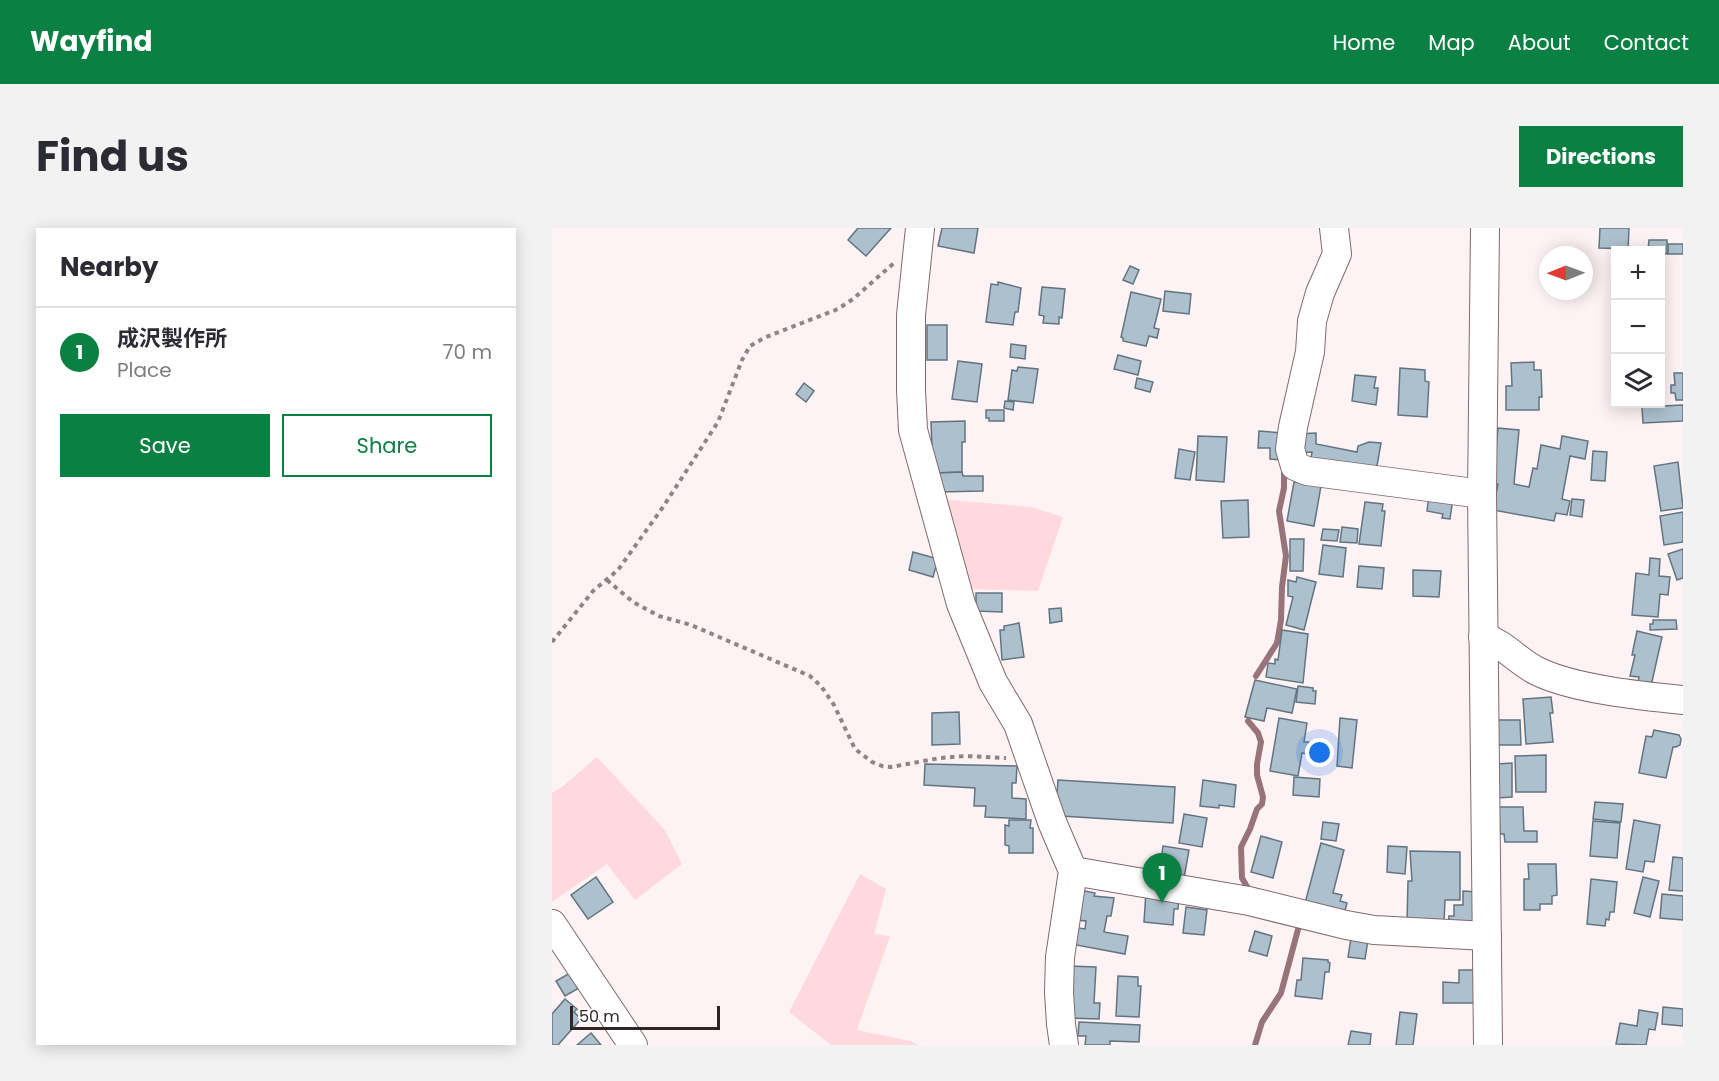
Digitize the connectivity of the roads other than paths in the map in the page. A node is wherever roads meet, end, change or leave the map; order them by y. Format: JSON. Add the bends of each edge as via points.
{"nodes":[{"id":1,"x":1334,"y":228,"type":"edge"},
{"id":2,"x":1485,"y":228,"type":"edge"},
{"id":3,"x":918,"y":238,"type":"edge"},
{"id":4,"x":1482,"y":494,"type":"junction"},
{"id":5,"x":1483,"y":637,"type":"junction"},
{"id":6,"x":1683,"y":700,"type":"edge"},
{"id":7,"x":1073,"y":871,"type":"junction"},
{"id":8,"x":552,"y":924,"type":"edge"},
{"id":9,"x":1487,"y":936,"type":"junction"},
{"id":10,"x":633,"y":1045,"type":"edge"},
{"id":11,"x":1064,"y":1045,"type":"edge"},
{"id":12,"x":1488,"y":1045,"type":"edge"}],
"edges":[{"from":1,"to":4,"type":"street","via":[[1337,254],[1312,321],[1310,352],[1293,427],[1291,455],[1295,466],[1307,471]]},
{"from":2,"to":4,"type":"street"},
{"from":3,"to":7,"type":"street","via":[[911,315],[913,430],[961,604],[993,682],[1018,724]]},
{"from":4,"to":5,"type":"street"},
{"from":5,"to":6,"type":"street","via":[[1497,641],[1537,671],[1559,680]]},
{"from":5,"to":9,"type":"street"},
{"from":7,"to":9,"type":"street","via":[[1249,901],[1355,927],[1397,933]]},
{"from":7,"to":11,"type":"street","via":[[1060,957],[1060,1024]]},
{"from":8,"to":10,"type":"street"},
{"from":9,"to":12,"type":"street"}]}
